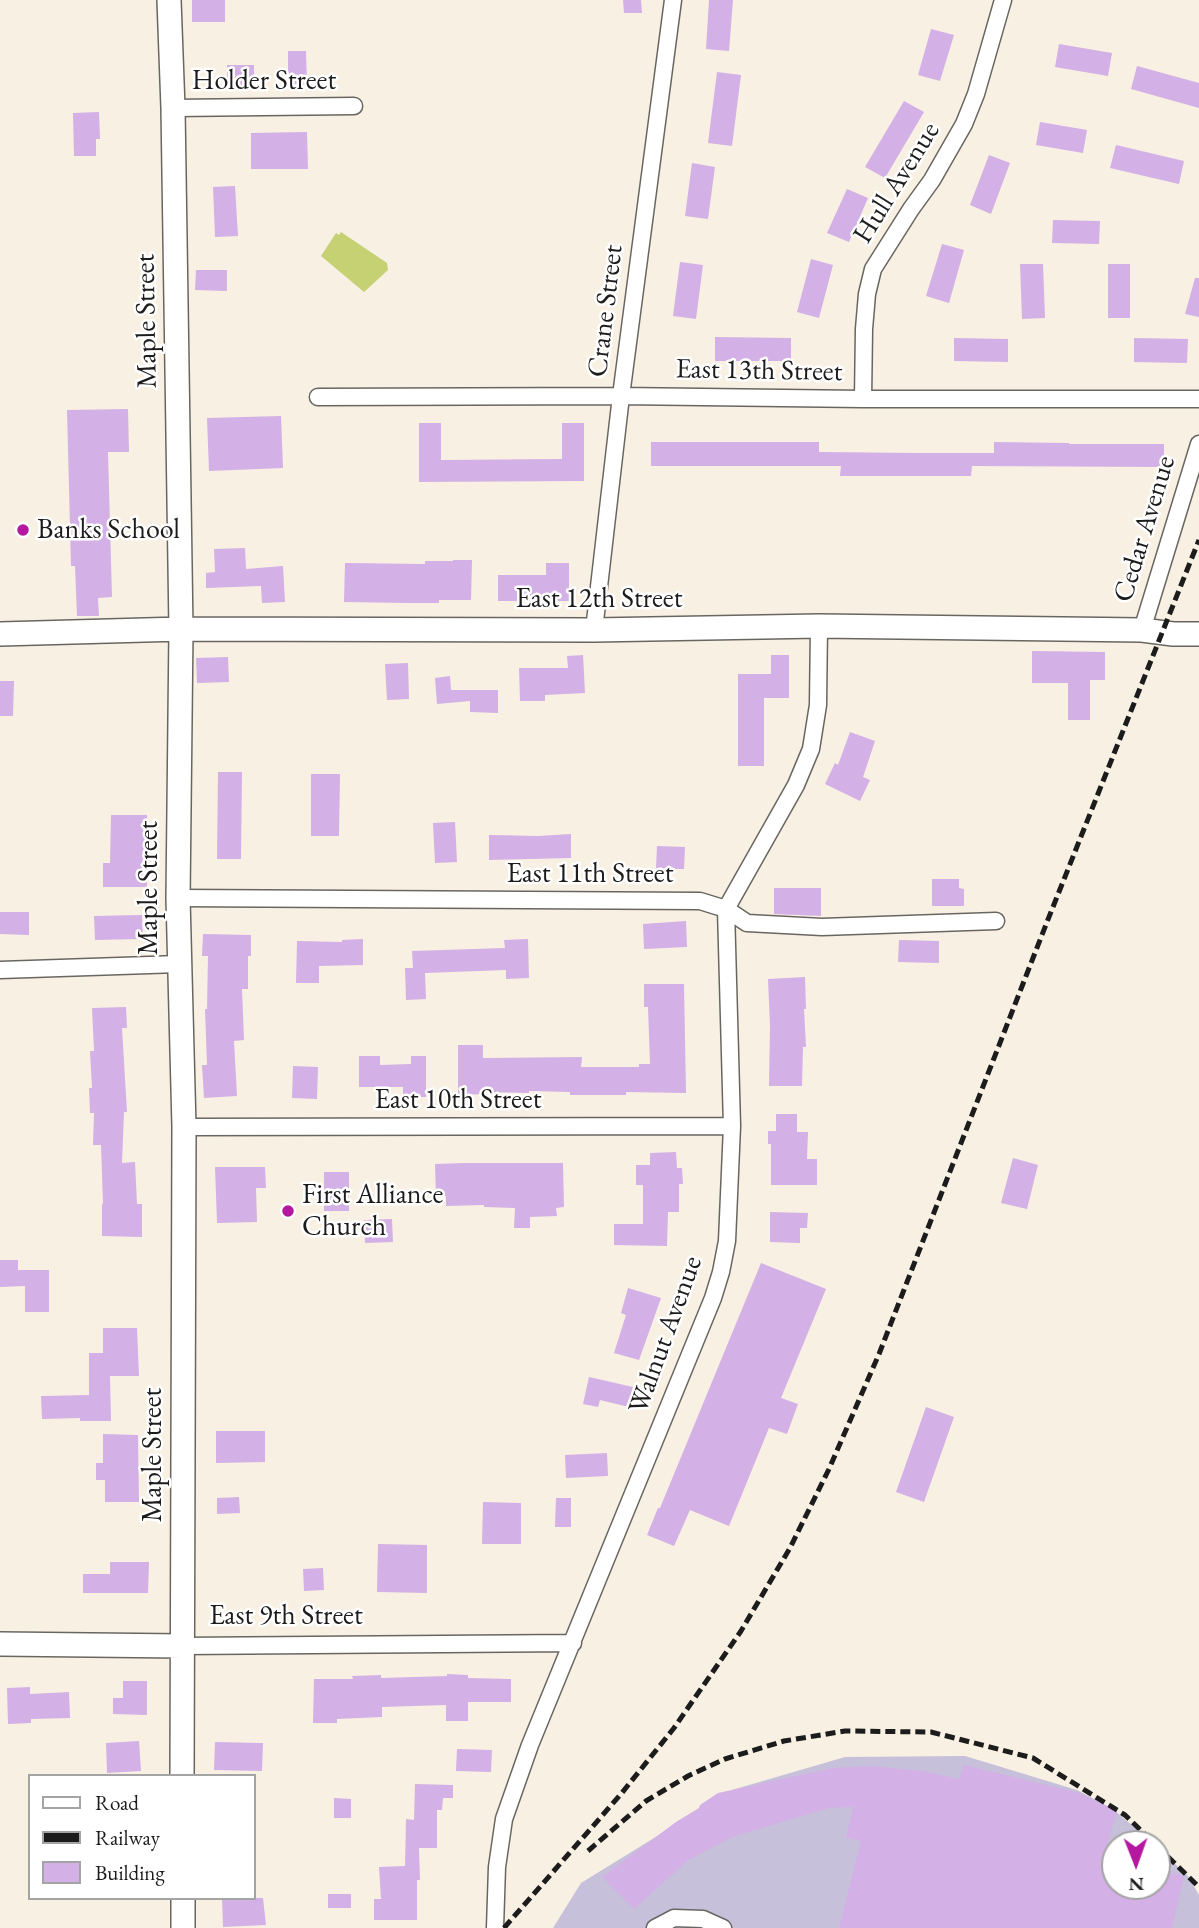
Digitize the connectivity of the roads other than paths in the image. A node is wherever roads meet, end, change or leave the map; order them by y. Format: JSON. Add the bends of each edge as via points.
{"nodes":[{"id":1,"x":169,"y":0,"type":"edge"},
{"id":2,"x":673,"y":0,"type":"edge"},
{"id":3,"x":1003,"y":0,"type":"edge"},
{"id":4,"x":354,"y":106,"type":"dead end"},
{"id":5,"x":173,"y":108,"type":"junction"},
{"id":6,"x":621,"y":396,"type":"junction"},
{"id":7,"x":318,"y":397,"type":"dead end"},
{"id":8,"x":863,"y":399,"type":"junction"},
{"id":9,"x":1199,"y":399,"type":"edge"},
{"id":10,"x":1199,"y":443,"type":"edge"},
{"id":11,"x":819,"y":626,"type":"junction"},
{"id":12,"x":181,"y":629,"type":"junction"},
{"id":13,"x":594,"y":630,"type":"junction"},
{"id":14,"x":1142,"y":630,"type":"junction"},
{"id":15,"x":0,"y":634,"type":"edge"},
{"id":16,"x":1199,"y":634,"type":"edge"},
{"id":17,"x":178,"y":898,"type":"junction"},
{"id":18,"x":726,"y":909,"type":"junction"},
{"id":19,"x":996,"y":921,"type":"dead end"},
{"id":20,"x":179,"y":964,"type":"junction"},
{"id":21,"x":0,"y":970,"type":"edge"},
{"id":22,"x":732,"y":1126,"type":"junction"},
{"id":23,"x":184,"y":1127,"type":"junction"},
{"id":24,"x":573,"y":1643,"type":"junction"},
{"id":25,"x":0,"y":1644,"type":"edge"},
{"id":26,"x":181,"y":1646,"type":"junction"},
{"id":27,"x":182,"y":1774,"type":"edge"},
{"id":28,"x":183,"y":1900,"type":"edge"},
{"id":29,"x":183,"y":1928,"type":"edge"},
{"id":30,"x":495,"y":1928,"type":"edge"},
{"id":31,"x":655,"y":1928,"type":"edge"},
{"id":32,"x":723,"y":1928,"type":"edge"}],
"edges":[{"from":1,"to":5,"type":"main road","name":"Maple Street"},
{"from":2,"to":6,"type":"street","name":"Crane Street"},
{"from":3,"to":8,"type":"street","name":"Hull Avenue","via":[[964,124],[873,269],[864,329]]},
{"from":4,"to":5,"type":"street","name":"Holder Street"},
{"from":5,"to":12,"type":"main road","name":"Maple Street"},
{"from":6,"to":7,"type":"street","name":"East 13th Street"},
{"from":6,"to":8,"type":"street","name":"East 13th Street"},
{"from":6,"to":13,"type":"street","name":"Crane Street"},
{"from":8,"to":9,"type":"street","name":"East 13th Street"},
{"from":10,"to":14,"type":"street","name":"Cedar Avenue"},
{"from":11,"to":13,"type":"main road","name":"East 12th Street"},
{"from":11,"to":14,"type":"main road","name":"East 12th Street"},
{"from":11,"to":18,"type":"street","via":[[818,705],[811,749],[796,785]]},
{"from":12,"to":13,"type":"main road","name":"East 12th Street"},
{"from":12,"to":15,"type":"main road","name":"East 12th Street"},
{"from":12,"to":17,"type":"main road","name":"Maple Street"},
{"from":14,"to":16,"type":"main road","name":"East 12th Street"},
{"from":17,"to":18,"type":"street","name":"East 11th Street","via":[[700,901]]},
{"from":17,"to":20,"type":"main road","name":"Maple Street"},
{"from":18,"to":19,"type":"street","name":"East 11th Street","via":[[747,923],[822,927]]},
{"from":18,"to":22,"type":"street","name":"Walnut Avenue"},
{"from":20,"to":21,"type":"street"},
{"from":20,"to":23,"type":"main road","name":"Maple Street"},
{"from":22,"to":23,"type":"street","name":"East 10th Street"},
{"from":22,"to":24,"type":"street","name":"Walnut Avenue","via":[[727,1241],[721,1272]]},
{"from":23,"to":26,"type":"main road","name":"Maple Street"},
{"from":24,"to":26,"type":"street","name":"East 9th Street"},
{"from":24,"to":30,"type":"street","name":"Walnut Avenue","via":[[504,1819]]},
{"from":25,"to":26,"type":"main road","name":"East 9th Street"},
{"from":26,"to":27,"type":"main road","name":"Maple Street"},
{"from":28,"to":29,"type":"main road"},
{"from":31,"to":32,"type":"street","via":[[674,1918],[704,1919]]}]}
